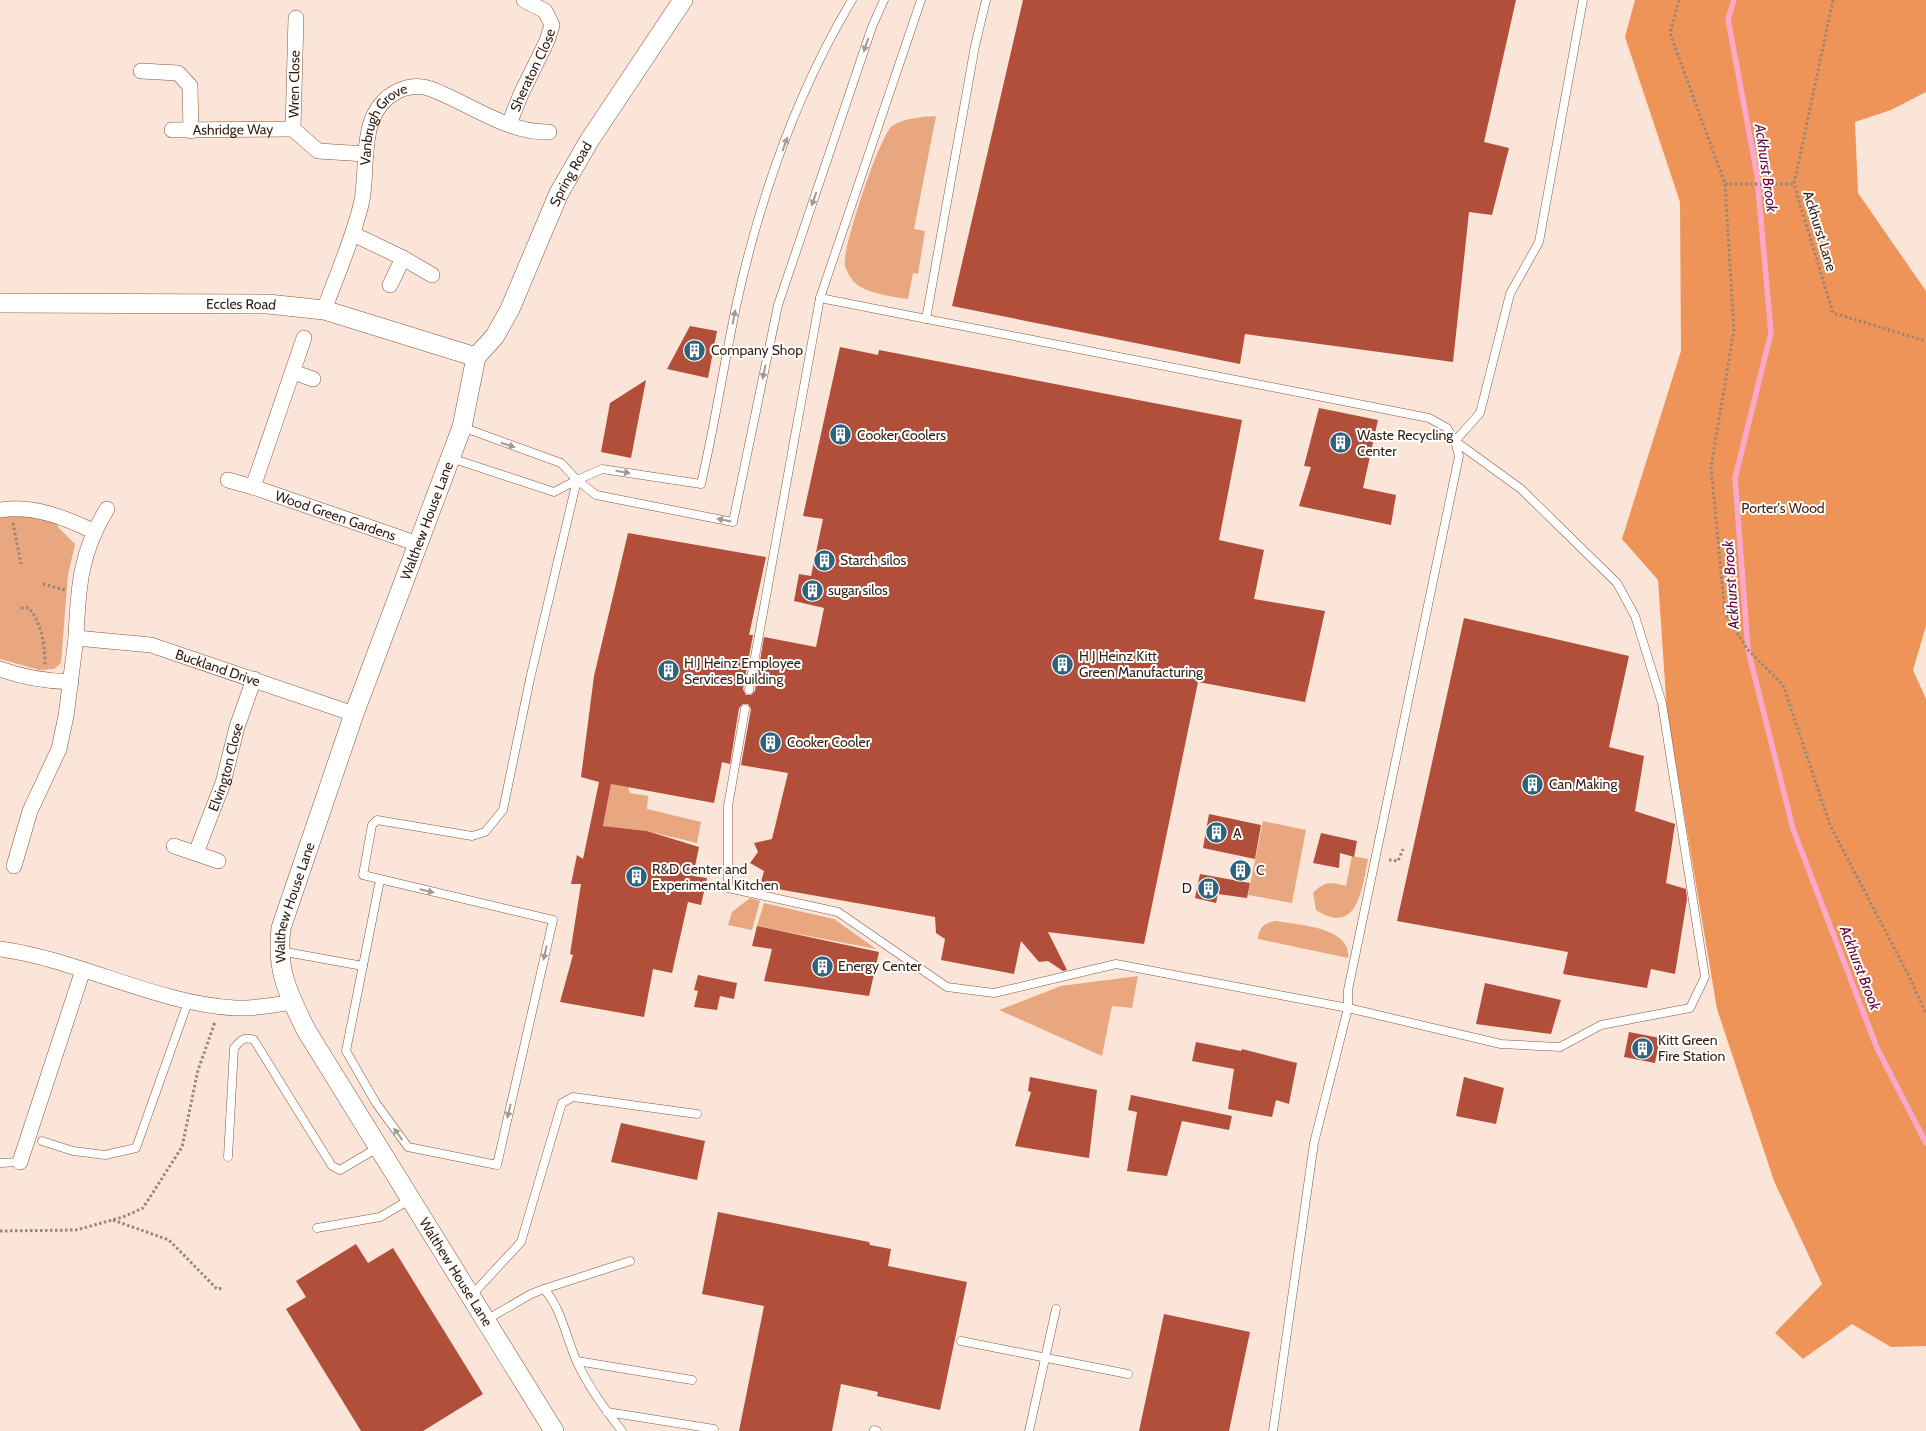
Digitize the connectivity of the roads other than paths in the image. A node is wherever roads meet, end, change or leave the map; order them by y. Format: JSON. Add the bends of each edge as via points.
{"nodes":[{"id":1,"x":524,"y":0,"type":"edge"},
{"id":2,"x":683,"y":0,"type":"edge"},
{"id":3,"x":852,"y":0,"type":"edge"},
{"id":4,"x":884,"y":0,"type":"edge"},
{"id":5,"x":921,"y":0,"type":"edge"},
{"id":6,"x":986,"y":0,"type":"edge"},
{"id":7,"x":1583,"y":0,"type":"edge"},
{"id":8,"x":296,"y":18,"type":"dead end"},
{"id":9,"x":141,"y":71,"type":"dead end"},
{"id":10,"x":509,"y":124,"type":"junction"},
{"id":11,"x":293,"y":129,"type":"junction"},
{"id":12,"x":172,"y":130,"type":"dead end"},
{"id":13,"x":191,"y":131,"type":"junction"},
{"id":14,"x":549,"y":132,"type":"dead end"},
{"id":15,"x":366,"y":154,"type":"junction"},
{"id":16,"x":352,"y":234,"type":"junction"},
{"id":17,"x":403,"y":258,"type":"junction"},
{"id":18,"x":432,"y":275,"type":"dead end"},
{"id":19,"x":390,"y":285,"type":"dead end"},
{"id":20,"x":820,"y":298,"type":"junction"},
{"id":21,"x":0,"y":303,"type":"edge"},
{"id":22,"x":324,"y":310,"type":"junction"},
{"id":23,"x":926,"y":319,"type":"junction"},
{"id":24,"x":304,"y":338,"type":"dead end"},
{"id":25,"x":476,"y":357,"type":"junction"},
{"id":26,"x":293,"y":372,"type":"junction"},
{"id":27,"x":312,"y":379,"type":"dead end"},
{"id":28,"x":462,"y":427,"type":"junction"},
{"id":29,"x":1455,"y":441,"type":"junction"},
{"id":30,"x":450,"y":458,"type":"junction"},
{"id":31,"x":228,"y":480,"type":"dead end"},
{"id":32,"x":577,"y":480,"type":"junction"},
{"id":33,"x":253,"y":487,"type":"junction"},
{"id":34,"x":5,"y":509,"type":"edge"},
{"id":35,"x":107,"y":509,"type":"dead end"},
{"id":36,"x":93,"y":531,"type":"junction"},
{"id":37,"x":418,"y":544,"type":"junction"},
{"id":38,"x":76,"y":638,"type":"junction"},
{"id":39,"x":0,"y":669,"type":"edge"},
{"id":40,"x":254,"y":679,"type":"junction"},
{"id":41,"x":71,"y":682,"type":"junction"},
{"id":42,"x":749,"y":690,"type":"dead end"},
{"id":43,"x":745,"y":709,"type":"dead end"},
{"id":44,"x":354,"y":714,"type":"junction"},
{"id":45,"x":174,"y":846,"type":"dead end"},
{"id":46,"x":196,"y":853,"type":"junction"},
{"id":47,"x":218,"y":861,"type":"dead end"},
{"id":48,"x":14,"y":866,"type":"dead end"},
{"id":49,"x":380,"y":880,"type":"junction"},
{"id":50,"x":0,"y":949,"type":"edge"},
{"id":51,"x":278,"y":951,"type":"junction"},
{"id":52,"x":363,"y":966,"type":"junction"},
{"id":53,"x":83,"y":970,"type":"junction"},
{"id":54,"x":188,"y":1002,"type":"junction"},
{"id":55,"x":292,"y":1002,"type":"junction"},
{"id":56,"x":1348,"y":1008,"type":"junction"},
{"id":57,"x":697,"y":1114,"type":"dead end"},
{"id":58,"x":42,"y":1141,"type":"dead end"},
{"id":59,"x":379,"y":1147,"type":"junction"},
{"id":60,"x":228,"y":1157,"type":"dead end"},
{"id":61,"x":20,"y":1162,"type":"joint"},
{"id":62,"x":0,"y":1163,"type":"edge"},
{"id":63,"x":411,"y":1199,"type":"junction"},
{"id":64,"x":317,"y":1228,"type":"dead end"},
{"id":65,"x":630,"y":1261,"type":"dead end"},
{"id":66,"x":544,"y":1289,"type":"junction"},
{"id":67,"x":471,"y":1296,"type":"junction"},
{"id":68,"x":1056,"y":1309,"type":"dead end"},
{"id":69,"x":486,"y":1320,"type":"junction"},
{"id":70,"x":962,"y":1341,"type":"dead end"},
{"id":71,"x":1045,"y":1358,"type":"junction"},
{"id":72,"x":577,"y":1361,"type":"junction"},
{"id":73,"x":1128,"y":1374,"type":"dead end"},
{"id":74,"x":692,"y":1380,"type":"dead end"},
{"id":75,"x":607,"y":1412,"type":"junction"},
{"id":76,"x":714,"y":1429,"type":"dead end"},
{"id":77,"x":554,"y":1431,"type":"edge"},
{"id":78,"x":622,"y":1431,"type":"edge"},
{"id":79,"x":1029,"y":1431,"type":"edge"},
{"id":80,"x":1272,"y":1431,"type":"edge"}],
"edges":[{"from":1,"to":10,"type":"street","name":"Sheraton Close","via":[[545,11],[552,25]]},
{"from":2,"to":25,"type":"street","name":"Spring Road","via":[[589,141],[540,235],[510,309],[494,336]]},
{"from":32,"to":3,"type":"lane","one_way":true,"via":[[602,469],[701,484],[737,302],[766,194],[804,92]]},
{"from":4,"to":32,"type":"lane","one_way":true,"via":[[778,305],[733,522],[596,495]]},
{"from":5,"to":20,"type":"lane"},
{"from":6,"to":23,"type":"lane"},
{"from":7,"to":29,"type":"lane","via":[[1539,242],[1510,294],[1480,413]]},
{"from":8,"to":11,"type":"street","name":"Wren Close"},
{"from":9,"to":13,"type":"street","via":[[178,73],[190,86]]},
{"from":10,"to":14,"type":"street","name":"Vanbrugh Grove"},
{"from":10,"to":15,"type":"street","name":"Vanbrugh Grove","via":[[472,110],[432,89],[412,86],[394,93],[378,110],[368,132]]},
{"from":11,"to":13,"type":"street","name":"Ashridge Way"},
{"from":11,"to":15,"type":"street","name":"Wren Close","via":[[318,151]]},
{"from":12,"to":13,"type":"street","name":"Ashridge Way"},
{"from":15,"to":16,"type":"street","name":"Vanbrugh Grove","via":[[361,203]]},
{"from":16,"to":17,"type":"street"},
{"from":16,"to":22,"type":"street","name":"Vanbrugh Grove"},
{"from":17,"to":18,"type":"street"},
{"from":17,"to":19,"type":"street"},
{"from":20,"to":23,"type":"lane"},
{"from":20,"to":42,"type":"lane"},
{"from":21,"to":22,"type":"street","name":"Eccles Road","via":[[268,304]]},
{"from":22,"to":25,"type":"street","name":"Eccles Road"},
{"from":23,"to":29,"type":"lane","via":[[1429,418],[1447,428]]},
{"from":24,"to":26,"type":"street"},
{"from":25,"to":28,"type":"street","name":"Walthew House Lane"},
{"from":26,"to":27,"type":"street"},
{"from":26,"to":33,"type":"street"},
{"from":28,"to":30,"type":"street","name":"Walthew House Lane"},
{"from":28,"to":32,"type":"lane","one_way":true,"via":[[561,462]]},
{"from":29,"to":56,"type":"lane","via":[[1459,456],[1348,990]]},
{"from":29,"to":56,"type":"lane","via":[[1522,488],[1617,583],[1635,616],[1662,703],[1705,977],[1690,1008],[1601,1025],[1560,1047],[1501,1044]]},
{"from":30,"to":32,"type":"lane","via":[[554,492]]},
{"from":30,"to":37,"type":"street","name":"Walthew House Lane"},
{"from":31,"to":33,"type":"street","name":"Wood Green Gardens"},
{"from":32,"to":49,"type":"lane","via":[[503,810],[485,832],[472,836],[377,820],[372,825],[362,875]]},
{"from":33,"to":37,"type":"street","name":"Wood Green Gardens"},
{"from":34,"to":36,"type":"street","via":[[36,509]]},
{"from":35,"to":36,"type":"street"},
{"from":36,"to":38,"type":"street","via":[[78,593]]},
{"from":37,"to":44,"type":"street","name":"Walthew House Lane"},
{"from":38,"to":40,"type":"street","name":"Buckland Drive","via":[[151,646]]},
{"from":38,"to":41,"type":"street"},
{"from":39,"to":41,"type":"street","via":[[45,681]]},
{"from":40,"to":44,"type":"street","name":"Buckland Drive"},
{"from":40,"to":46,"type":"street","name":"Elvington Close","via":[[237,727],[223,783]]},
{"from":41,"to":48,"type":"street","via":[[59,749],[30,811]]},
{"from":43,"to":56,"type":"lane","via":[[728,806],[728,888],[838,912],[947,987],[994,993],[1116,964]]},
{"from":44,"to":51,"type":"street","name":"Walthew House Lane","via":[[281,928]]},
{"from":45,"to":46,"type":"street"},
{"from":46,"to":47,"type":"street"},
{"from":49,"to":52,"type":"lane"},
{"from":49,"to":52,"type":"lane","one_way":true,"via":[[553,920],[497,1165],[408,1147],[376,1103],[346,1051]]},
{"from":50,"to":53,"type":"street"},
{"from":51,"to":52,"type":"lane"},
{"from":51,"to":55,"type":"street","name":"Walthew House Lane"},
{"from":53,"to":54,"type":"street"},
{"from":53,"to":61,"type":"street"},
{"from":54,"to":55,"type":"street","via":[[238,1008]]},
{"from":54,"to":58,"type":"lane","via":[[136,1148],[105,1155],[73,1151]]},
{"from":55,"to":59,"type":"street","name":"Walthew House Lane"},
{"from":56,"to":80,"type":"lane","via":[[1314,1143]]},
{"from":57,"to":67,"type":"lane","via":[[573,1097],[562,1103],[521,1242]]},
{"from":59,"to":60,"type":"lane","via":[[340,1170],[332,1166],[254,1040],[248,1038],[240,1040],[234,1048]]},
{"from":59,"to":63,"type":"street","name":"Walthew House Lane"},
{"from":61,"to":62,"type":"lane"},
{"from":63,"to":64,"type":"lane","via":[[380,1216]]},
{"from":63,"to":67,"type":"street","name":"Walthew House Lane"},
{"from":65,"to":66,"type":"lane"},
{"from":66,"to":69,"type":"lane"},
{"from":66,"to":72,"type":"lane","via":[[554,1300]]},
{"from":67,"to":69,"type":"street","name":"Walthew House Lane"},
{"from":68,"to":71,"type":"lane"},
{"from":69,"to":77,"type":"street","name":"Walthew House Lane"},
{"from":70,"to":71,"type":"lane"},
{"from":71,"to":73,"type":"lane"},
{"from":71,"to":79,"type":"lane"},
{"from":72,"to":74,"type":"lane"},
{"from":72,"to":75,"type":"lane"},
{"from":75,"to":76,"type":"lane"},
{"from":75,"to":78,"type":"lane"}]}
